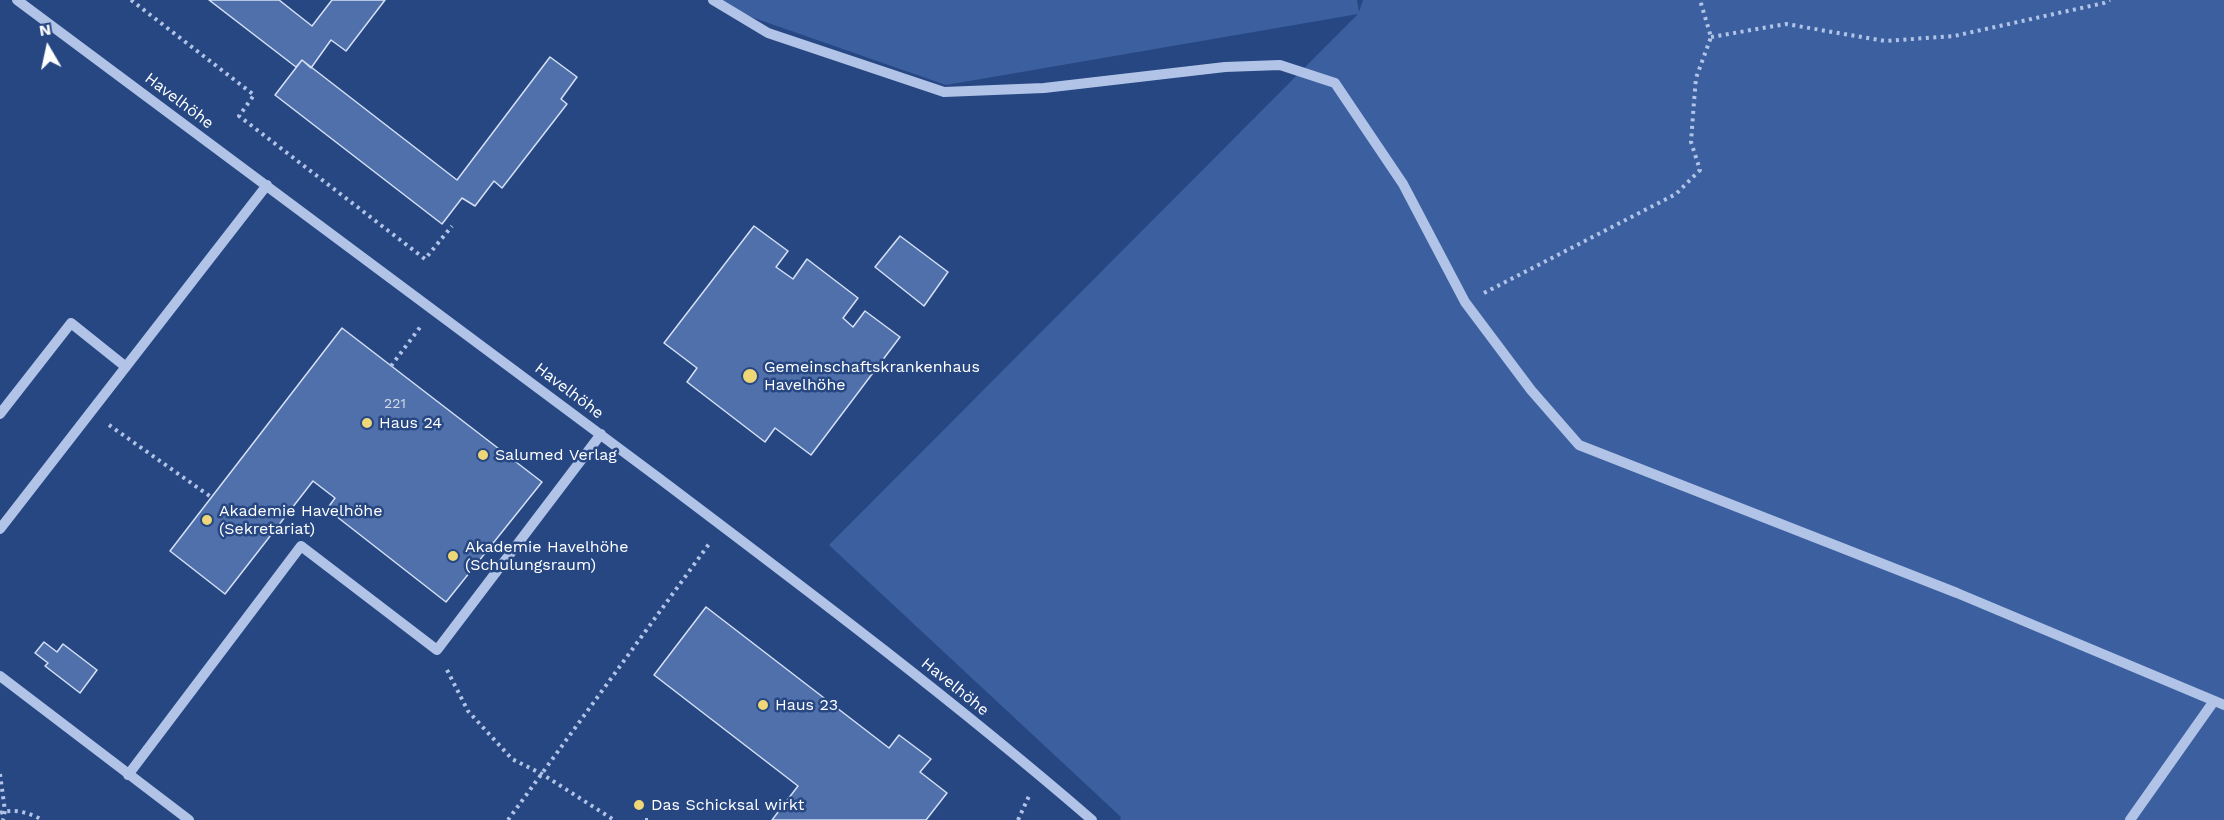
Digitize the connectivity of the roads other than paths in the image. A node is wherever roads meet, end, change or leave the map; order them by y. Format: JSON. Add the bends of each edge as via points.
{"nodes":[{"id":1,"x":17,"y":0,"type":"edge"},
{"id":2,"x":713,"y":0,"type":"edge"},
{"id":3,"x":267,"y":185,"type":"junction"},
{"id":4,"x":126,"y":367,"type":"junction"},
{"id":5,"x":0,"y":414,"type":"edge"},
{"id":6,"x":601,"y":434,"type":"junction"},
{"id":7,"x":0,"y":529,"type":"edge"},
{"id":8,"x":0,"y":676,"type":"edge"},
{"id":9,"x":2219,"y":703,"type":"edge"},
{"id":10,"x":128,"y":775,"type":"junction"},
{"id":11,"x":189,"y":820,"type":"edge"},
{"id":12,"x":1092,"y":820,"type":"edge"},
{"id":13,"x":2130,"y":820,"type":"edge"}],
"edges":[{"from":1,"to":3,"type":"lane","name":"Havelhöhe"},
{"from":2,"to":9,"type":"lane","via":[[768,33],[944,92],[1044,88],[1225,67],[1280,65],[1335,83],[1403,184],[1465,302],[1531,390],[1579,445],[1957,593]]},
{"from":3,"to":4,"type":"lane"},
{"from":3,"to":6,"type":"lane","name":"Havelhöhe"},
{"from":4,"to":5,"type":"lane","via":[[71,323]]},
{"from":4,"to":7,"type":"lane"},
{"from":6,"to":10,"type":"lane","via":[[437,650],[301,546]]},
{"from":6,"to":12,"type":"lane","name":"Havelhöhe","via":[[889,654]]},
{"from":8,"to":10,"type":"lane"},
{"from":9,"to":13,"type":"lane"},
{"from":10,"to":11,"type":"lane"}]}
